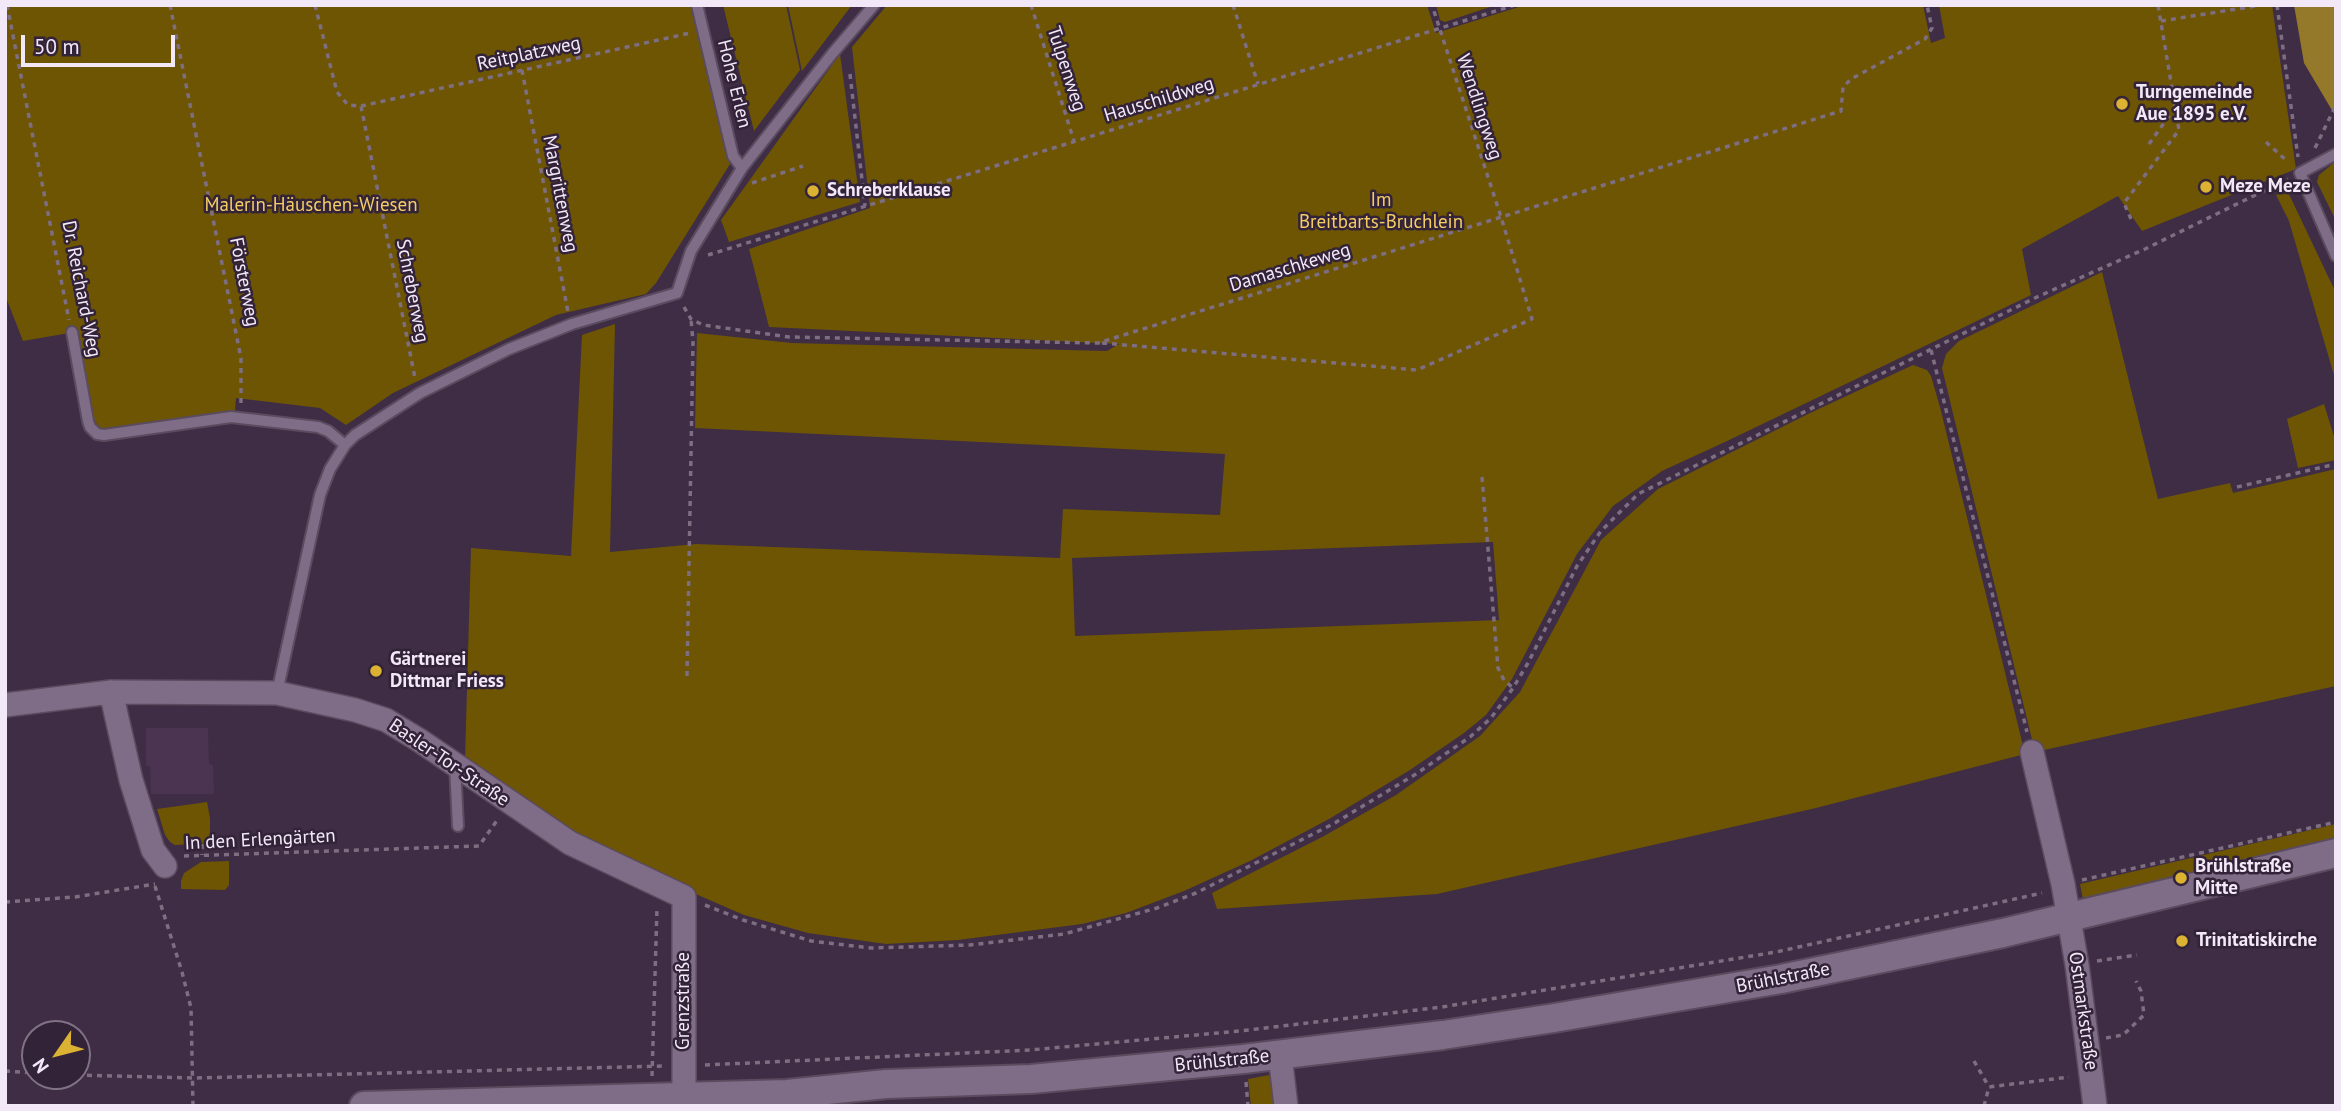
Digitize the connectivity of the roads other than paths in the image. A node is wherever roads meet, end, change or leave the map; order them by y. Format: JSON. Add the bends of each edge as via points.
{"nodes":[{"id":1,"x":697,"y":5,"type":"edge"},
{"id":2,"x":874,"y":5,"type":"edge"},
{"id":3,"x":2336,"y":154,"type":"edge"},
{"id":4,"x":743,"y":168,"type":"junction"},
{"id":5,"x":2336,"y":256,"type":"edge"},
{"id":6,"x":72,"y":332,"type":"road end"},
{"id":7,"x":345,"y":444,"type":"junction"},
{"id":8,"x":111,"y":692,"type":"junction"},
{"id":9,"x":277,"y":693,"type":"junction"},
{"id":10,"x":5,"y":705,"type":"edge"},
{"id":11,"x":2032,"y":752,"type":"road end"},
{"id":12,"x":456,"y":766,"type":"junction"},
{"id":13,"x":458,"y":826,"type":"dead end"},
{"id":14,"x":2336,"y":853,"type":"edge"},
{"id":15,"x":160,"y":875,"type":"road end"},
{"id":16,"x":684,"y":897,"type":"joint"},
{"id":17,"x":2069,"y":917,"type":"junction"},
{"id":18,"x":1280,"y":1055,"type":"junction"},
{"id":19,"x":684,"y":1102,"type":"edge"},
{"id":20,"x":364,"y":1106,"type":"edge"},
{"id":21,"x":1286,"y":1106,"type":"edge"},
{"id":22,"x":2095,"y":1106,"type":"edge"}],
"edges":[{"from":1,"to":4,"type":"lane","name":"Hohe Erlen","via":[[733,156]]},
{"from":2,"to":4,"type":"lane"},
{"from":3,"to":5,"type":"lane","via":[[2300,173]]},
{"from":4,"to":7,"type":"lane","via":[[691,251],[677,293],[572,324],[509,349],[420,393]]},
{"from":6,"to":7,"type":"lane","name":"Dr. Reichard-Weg","via":[[88,421],[96,434],[231,417],[318,427]]},
{"from":7,"to":9,"type":"lane","via":[[320,495]]},
{"from":8,"to":9,"type":"street","name":"Basler-Tor-Straße"},
{"from":8,"to":10,"type":"street","name":"Basler-Tor-Straße"},
{"from":8,"to":15,"type":"street"},
{"from":9,"to":12,"type":"street","name":"Basler-Tor-Straße","via":[[386,720]]},
{"from":11,"to":17,"type":"street"},
{"from":12,"to":13,"type":"lane"},
{"from":12,"to":16,"type":"street","name":"Basler-Tor-Straße","via":[[570,843]]},
{"from":14,"to":17,"type":"street","name":"Brühlstraße"},
{"from":16,"to":19,"type":"street","name":"Grenzstraße"},
{"from":17,"to":18,"type":"street","name":"Brühlstraße","via":[[1781,979],[1443,1035]]},
{"from":17,"to":22,"type":"street","name":"Ostmarkstraße"},
{"from":18,"to":19,"type":"street","name":"Brühlstraße","via":[[1031,1079],[886,1084]]},
{"from":18,"to":21,"type":"street"},
{"from":19,"to":20,"type":"street","name":"Brühlstraße","via":[[652,1098]]}]}
